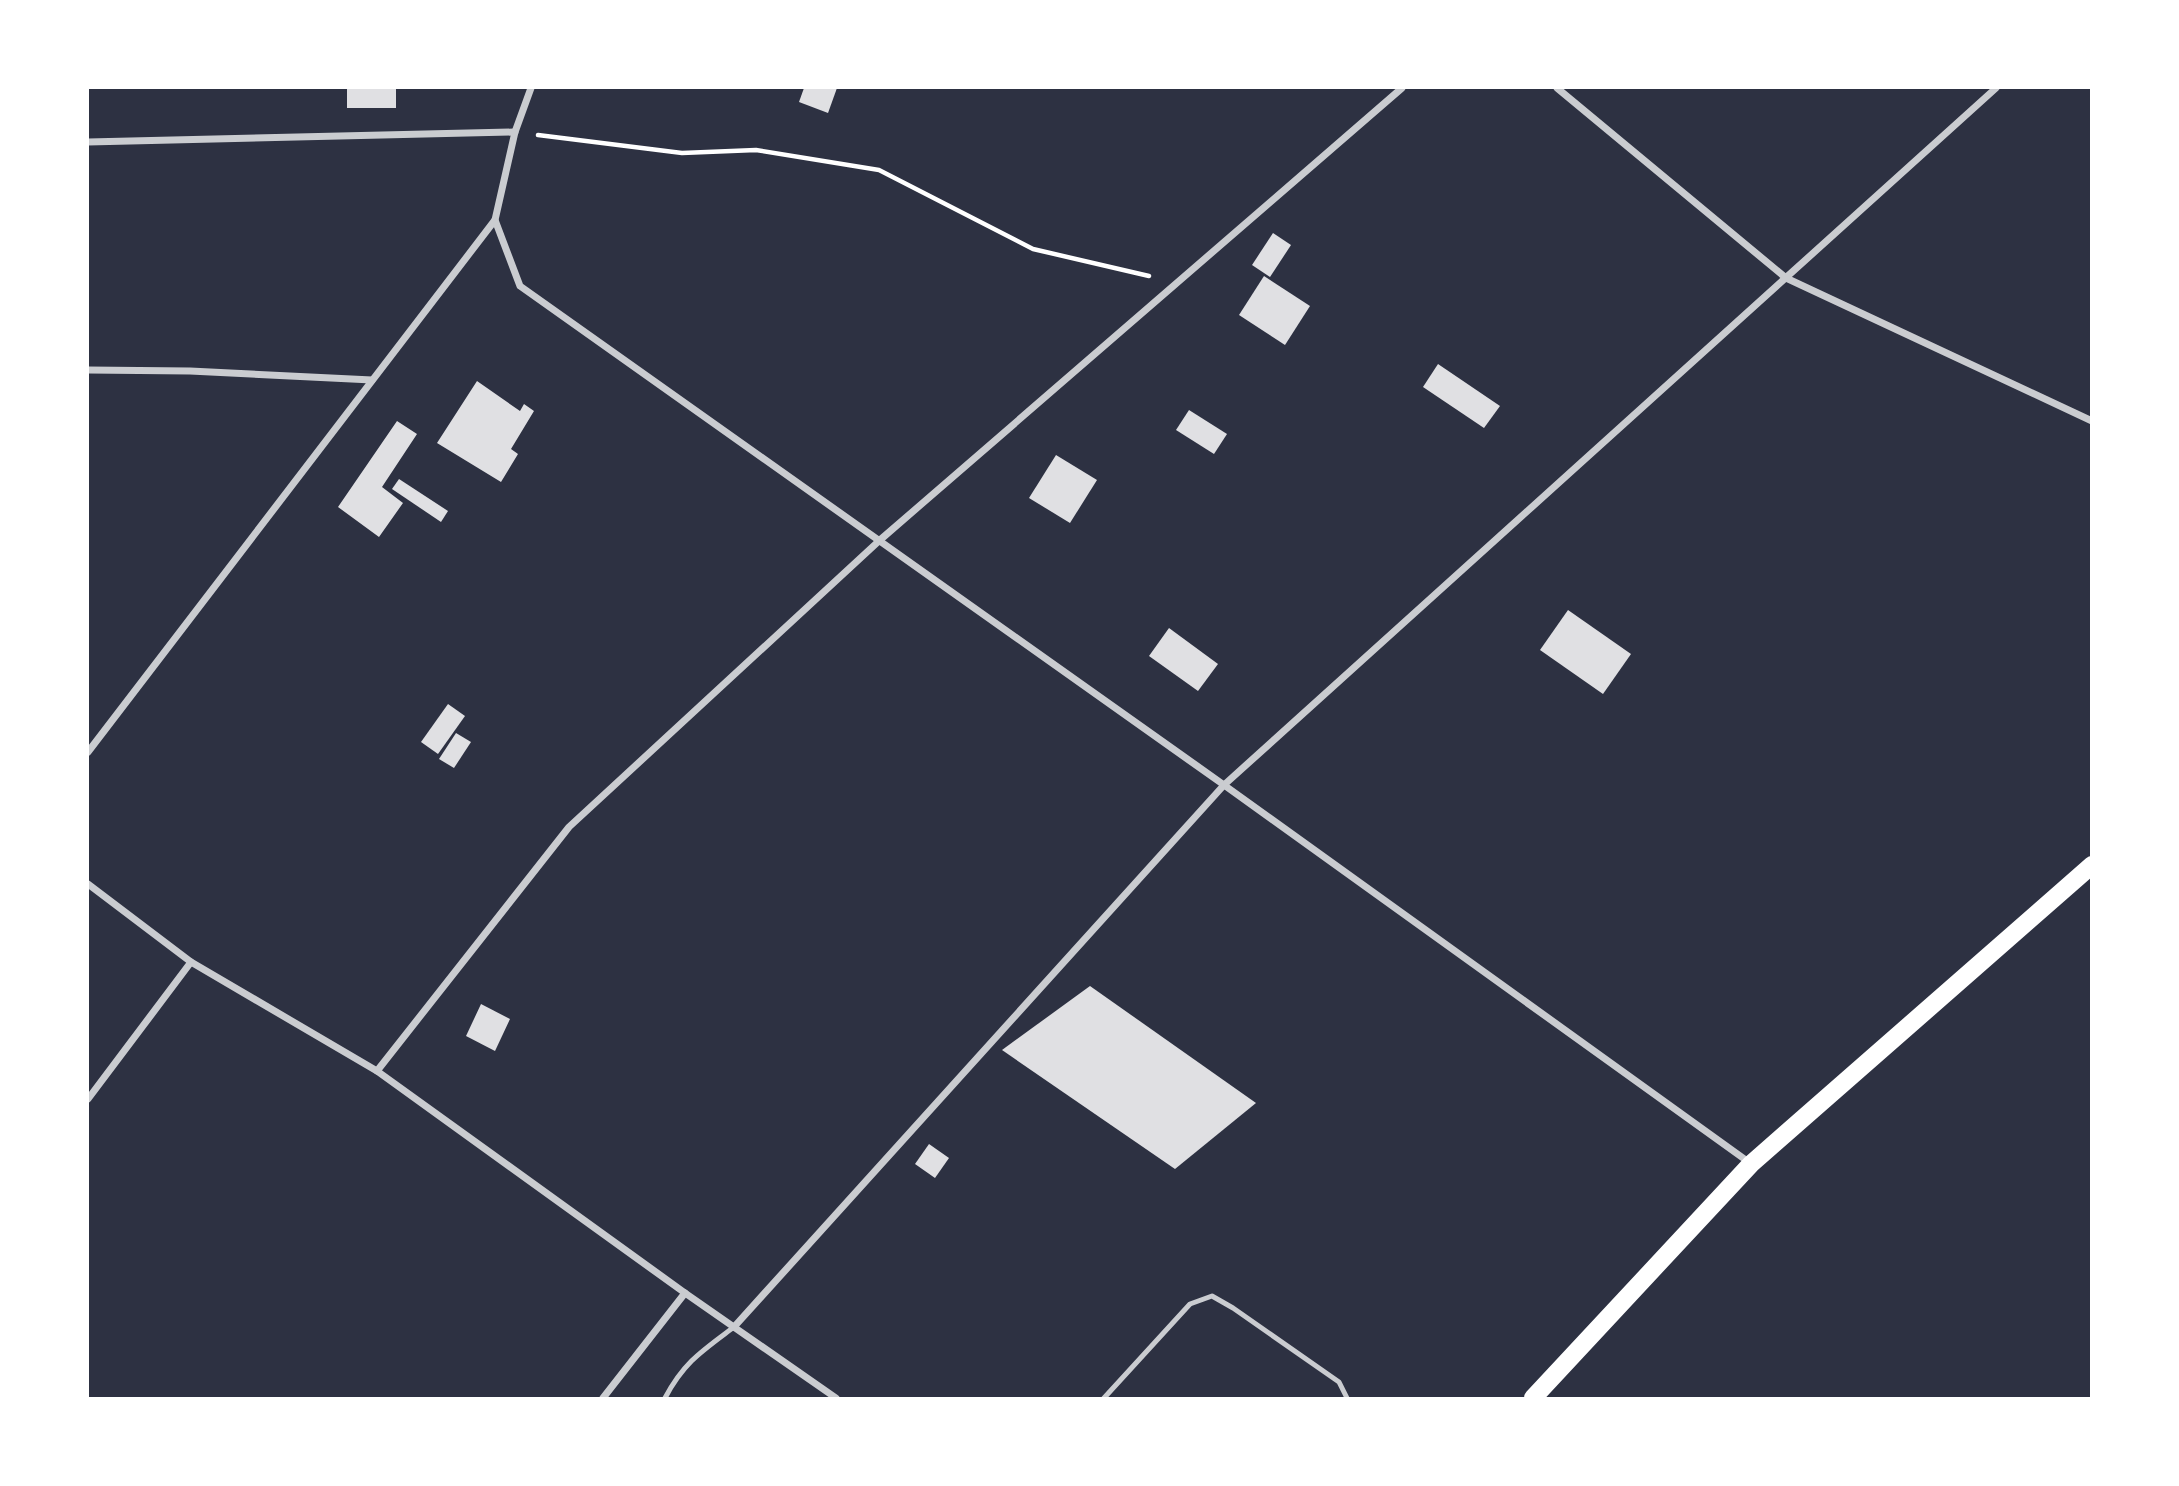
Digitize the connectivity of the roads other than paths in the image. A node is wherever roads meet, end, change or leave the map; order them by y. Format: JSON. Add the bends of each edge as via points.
{"nodes":[{"id":1,"x":531,"y":88,"type":"edge"},
{"id":2,"x":1402,"y":88,"type":"edge"},
{"id":3,"x":1557,"y":88,"type":"edge"},
{"id":4,"x":1996,"y":88,"type":"edge"},
{"id":5,"x":515,"y":132,"type":"junction"},
{"id":6,"x":88,"y":142,"type":"edge"},
{"id":7,"x":495,"y":219,"type":"junction"},
{"id":8,"x":1786,"y":278,"type":"junction"},
{"id":9,"x":88,"y":370,"type":"edge"},
{"id":10,"x":372,"y":380,"type":"junction"},
{"id":11,"x":2091,"y":421,"type":"edge"},
{"id":12,"x":880,"y":540,"type":"junction"},
{"id":13,"x":88,"y":752,"type":"edge"},
{"id":14,"x":1224,"y":785,"type":"junction"},
{"id":15,"x":2091,"y":865,"type":"edge"},
{"id":16,"x":88,"y":884,"type":"edge"},
{"id":17,"x":191,"y":962,"type":"junction"},
{"id":18,"x":377,"y":1070,"type":"junction"},
{"id":19,"x":88,"y":1099,"type":"edge"},
{"id":20,"x":1751,"y":1164,"type":"junction"},
{"id":21,"x":685,"y":1293,"type":"junction"},
{"id":22,"x":734,"y":1327,"type":"junction"},
{"id":23,"x":603,"y":1398,"type":"edge"},
{"id":24,"x":665,"y":1398,"type":"edge"},
{"id":25,"x":836,"y":1398,"type":"edge"},
{"id":26,"x":1104,"y":1398,"type":"edge"},
{"id":27,"x":1347,"y":1398,"type":"edge"},
{"id":28,"x":1534,"y":1398,"type":"edge"}],
"edges":[{"from":1,"to":5,"type":"street"},
{"from":2,"to":12,"type":"street"},
{"from":3,"to":8,"type":"street"},
{"from":4,"to":8,"type":"street"},
{"from":5,"to":6,"type":"street"},
{"from":5,"to":7,"type":"street"},
{"from":7,"to":10,"type":"street"},
{"from":7,"to":12,"type":"street","via":[[520,286]]},
{"from":8,"to":11,"type":"street"},
{"from":8,"to":14,"type":"street"},
{"from":9,"to":10,"type":"street"},
{"from":10,"to":13,"type":"street"},
{"from":12,"to":14,"type":"street"},
{"from":12,"to":18,"type":"street","via":[[569,828]]},
{"from":14,"to":20,"type":"street"},
{"from":14,"to":22,"type":"street"},
{"from":15,"to":20,"type":"main road"},
{"from":16,"to":17,"type":"street"},
{"from":17,"to":18,"type":"street"},
{"from":17,"to":19,"type":"street"},
{"from":18,"to":21,"type":"street"},
{"from":20,"to":28,"type":"main road"},
{"from":21,"to":22,"type":"street"},
{"from":21,"to":23,"type":"street"},
{"from":22,"to":24,"type":"lane","via":[[690,1361]]},
{"from":22,"to":25,"type":"street"},
{"from":26,"to":27,"type":"lane","via":[[1190,1304],[1212,1296],[1339,1382]]}]}
